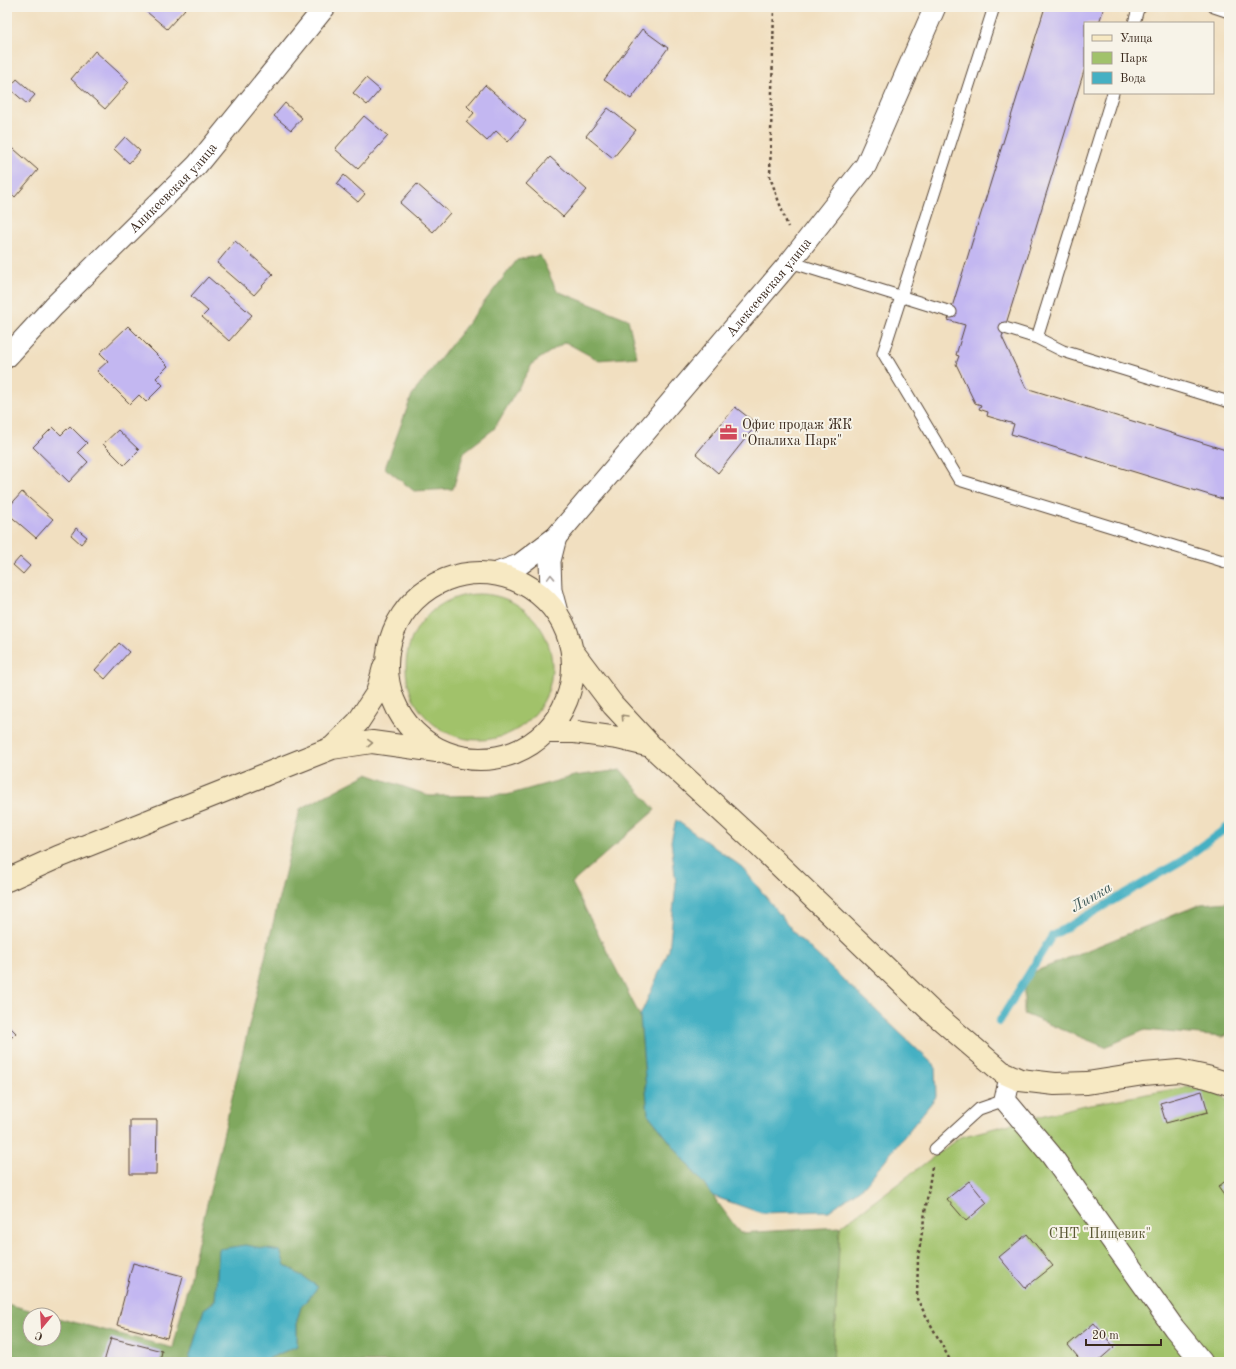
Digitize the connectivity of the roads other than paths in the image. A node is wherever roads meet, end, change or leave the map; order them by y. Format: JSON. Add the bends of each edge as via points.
{"nodes":[{"id":1,"x":325,"y":7,"type":"edge"},
{"id":2,"x":935,"y":7,"type":"edge"},
{"id":3,"x":994,"y":7,"type":"edge"},
{"id":4,"x":1214,"y":7,"type":"edge"},
{"id":5,"x":1137,"y":8,"type":"edge"},
{"id":6,"x":1229,"y":12,"type":"edge"},
{"id":7,"x":1134,"y":22,"type":"edge"},
{"id":8,"x":1113,"y":94,"type":"edge"},
{"id":9,"x":794,"y":258,"type":"junction"},
{"id":10,"x":902,"y":296,"type":"junction"},
{"id":11,"x":951,"y":312,"type":"dead end"},
{"id":12,"x":1005,"y":328,"type":"dead end"},
{"id":13,"x":1037,"y":338,"type":"junction"},
{"id":14,"x":7,"y":357,"type":"edge"},
{"id":15,"x":1229,"y":402,"type":"edge"},
{"id":16,"x":556,"y":537,"type":"junction"},
{"id":17,"x":1229,"y":563,"type":"edge"},
{"id":18,"x":494,"y":574,"type":"junction"},
{"id":19,"x":558,"y":616,"type":"junction"},
{"id":20,"x":573,"y":652,"type":"junction"},
{"id":21,"x":387,"y":656,"type":"junction"},
{"id":22,"x":546,"y":732,"type":"junction"},
{"id":23,"x":651,"y":746,"type":"junction"},
{"id":24,"x":332,"y":748,"type":"junction"},
{"id":25,"x":444,"y":752,"type":"junction"},
{"id":26,"x":58,"y":858,"type":"junction"},
{"id":27,"x":7,"y":874,"type":"edge"},
{"id":28,"x":7,"y":880,"type":"edge"},
{"id":29,"x":1010,"y":1076,"type":"junction"},
{"id":30,"x":1229,"y":1084,"type":"edge"},
{"id":31,"x":1005,"y":1100,"type":"junction"},
{"id":32,"x":935,"y":1149,"type":"road end"},
{"id":33,"x":1202,"y":1362,"type":"edge"}],
"edges":[{"from":1,"to":14,"type":"street","name":"Аникеевская улица","via":[[197,164],[54,306]]},
{"from":2,"to":9,"type":"street","name":"Алексеевская улица","via":[[866,165]]},
{"from":3,"to":10,"type":"lane"},
{"from":4,"to":6,"type":"lane"},
{"from":5,"to":7,"type":"lane"},
{"from":8,"to":13,"type":"lane"},
{"from":9,"to":10,"type":"lane"},
{"from":9,"to":16,"type":"street","name":"Алексеевская улица"},
{"from":10,"to":11,"type":"lane"},
{"from":10,"to":17,"type":"lane","via":[[883,354],[958,480]]},
{"from":12,"to":13,"type":"lane"},
{"from":13,"to":15,"type":"lane","via":[[1063,351]]},
{"from":16,"to":18,"type":"street","name":"Алексеевская улица","via":[[519,565]]},
{"from":19,"to":16,"type":"street","name":"Алексеевская улица","one_way":true,"via":[[551,590],[550,561]]},
{"from":18,"to":19,"type":"street","via":[[523,583],[547,601]]},
{"from":18,"to":21,"type":"street","via":[[464,574],[436,584],[412,602],[395,627]]},
{"from":19,"to":20,"type":"street","via":[[564,624]]},
{"from":20,"to":22,"type":"street","via":[[572,681],[563,709]]},
{"from":23,"to":20,"type":"street","one_way":true,"via":[[613,705]]},
{"from":21,"to":24,"type":"street","via":[[378,693],[358,722]]},
{"from":21,"to":25,"type":"street","via":[[389,686],[400,713],[419,736]]},
{"from":22,"to":23,"type":"street","via":[[583,733]]},
{"from":22,"to":25,"type":"street","via":[[524,748],[498,758],[470,758]]},
{"from":23,"to":29,"type":"street","via":[[932,1012]]},
{"from":24,"to":25,"type":"street","one_way":true,"via":[[372,742]]},
{"from":24,"to":26,"type":"street"},
{"from":26,"to":27,"type":"street"},
{"from":26,"to":28,"type":"street"},
{"from":29,"to":30,"type":"street","via":[[1020,1080],[1055,1084],[1087,1083],[1179,1071]]},
{"from":29,"to":31,"type":"street"},
{"from":31,"to":32,"type":"lane","via":[[979,1110]]},
{"from":31,"to":33,"type":"street","via":[[1051,1155],[1174,1328]]}]}
